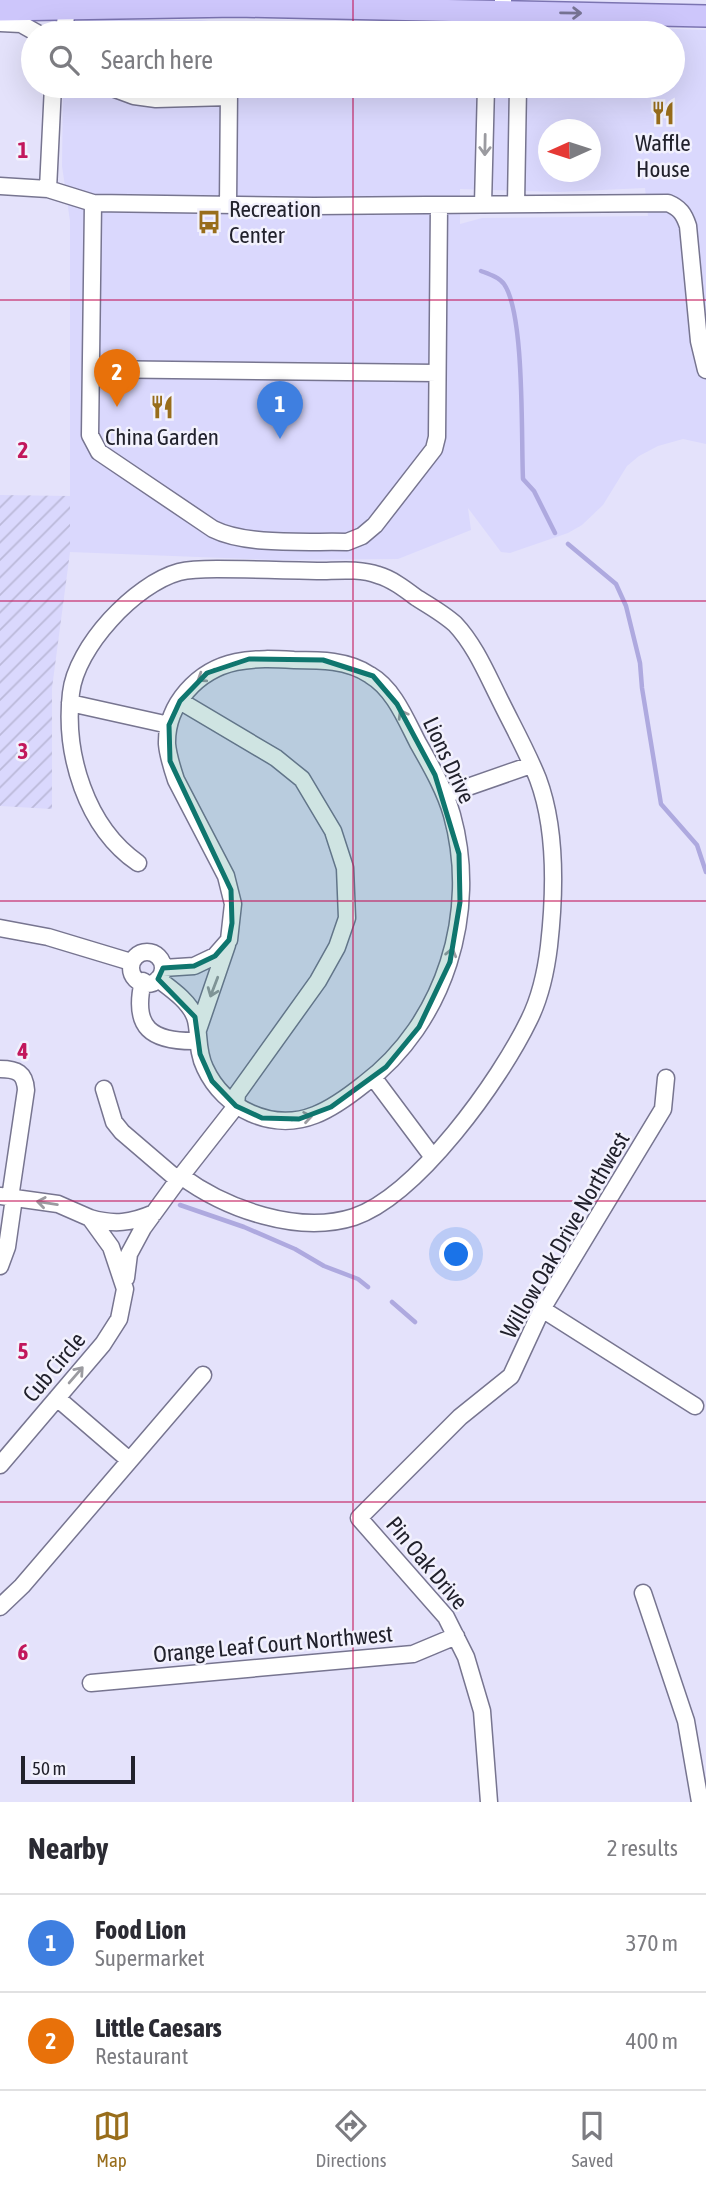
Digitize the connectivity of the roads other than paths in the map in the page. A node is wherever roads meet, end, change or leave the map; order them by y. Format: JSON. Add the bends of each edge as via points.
{"nodes":[{"id":1,"x":503,"y":5,"type":"edge"},
{"id":2,"x":67,"y":8,"type":"junction"},
{"id":3,"x":0,"y":10,"type":"edge"},
{"id":4,"x":706,"y":16,"type":"edge"},
{"id":5,"x":65,"y":21,"type":"edge"},
{"id":6,"x":0,"y":23,"type":"edge"},
{"id":7,"x":21,"y":24,"type":"edge"},
{"id":8,"x":52,"y":98,"type":"edge"},
{"id":9,"x":229,"y":98,"type":"edge"},
{"id":10,"x":486,"y":98,"type":"edge"},
{"id":11,"x":518,"y":98,"type":"edge"},
{"id":12,"x":0,"y":186,"type":"edge"},
{"id":13,"x":48,"y":190,"type":"junction"},
{"id":14,"x":93,"y":203,"type":"junction"},
{"id":15,"x":483,"y":204,"type":"junction"},
{"id":16,"x":516,"y":204,"type":"junction"},
{"id":17,"x":228,"y":205,"type":"junction"},
{"id":18,"x":439,"y":205,"type":"junction"},
{"id":19,"x":91,"y":369,"type":"junction"},
{"id":20,"x":706,"y":370,"type":"edge"},
{"id":21,"x":437,"y":373,"type":"junction"},
{"id":22,"x":180,"y":701,"type":"junction"},
{"id":23,"x":70,"y":702,"type":"junction"},
{"id":24,"x":169,"y":724,"type":"junction"},
{"id":25,"x":531,"y":765,"type":"junction"},
{"id":26,"x":445,"y":795,"type":"junction"},
{"id":27,"x":138,"y":863,"type":"dead end"},
{"id":28,"x":0,"y":928,"type":"edge"},
{"id":29,"x":229,"y":940,"type":"junction"},
{"id":30,"x":131,"y":962,"type":"junction"},
{"id":31,"x":155,"y":976,"type":"junction"},
{"id":32,"x":197,"y":1038,"type":"junction"},
{"id":33,"x":0,"y":1069,"type":"edge"},
{"id":34,"x":373,"y":1077,"type":"junction"},
{"id":35,"x":666,"y":1078,"type":"dead end"},
{"id":36,"x":104,"y":1089,"type":"dead end"},
{"id":37,"x":236,"y":1106,"type":"junction"},
{"id":38,"x":432,"y":1156,"type":"junction"},
{"id":39,"x":179,"y":1178,"type":"junction"},
{"id":40,"x":8,"y":1197,"type":"edge"},
{"id":41,"x":153,"y":1213,"type":"junction"},
{"id":42,"x":90,"y":1218,"type":"junction"},
{"id":43,"x":0,"y":1266,"type":"edge"},
{"id":44,"x":125,"y":1289,"type":"junction"},
{"id":45,"x":542,"y":1310,"type":"junction"},
{"id":46,"x":203,"y":1376,"type":"dead end"},
{"id":47,"x":57,"y":1398,"type":"junction"},
{"id":48,"x":695,"y":1406,"type":"dead end"},
{"id":49,"x":129,"y":1461,"type":"junction"},
{"id":50,"x":0,"y":1465,"type":"edge"},
{"id":51,"x":359,"y":1518,"type":"joint"},
{"id":52,"x":643,"y":1593,"type":"dead end"},
{"id":53,"x":0,"y":1607,"type":"edge"},
{"id":54,"x":456,"y":1636,"type":"junction"},
{"id":55,"x":91,"y":1683,"type":"dead end"},
{"id":56,"x":489,"y":1802,"type":"edge"},
{"id":57,"x":700,"y":1802,"type":"edge"}],
"edges":[{"from":1,"to":2,"type":"main road"},
{"from":1,"to":4,"type":"main road","one_way":true},
{"from":2,"to":3,"type":"main road"},
{"from":2,"to":5,"type":"street"},
{"from":6,"to":7,"type":"street"},
{"from":8,"to":13,"type":"street"},
{"from":9,"to":17,"type":"street"},
{"from":10,"to":15,"type":"street","one_way":true},
{"from":11,"to":16,"type":"street"},
{"from":12,"to":13,"type":"street"},
{"from":13,"to":14,"type":"street"},
{"from":14,"to":17,"type":"street"},
{"from":14,"to":19,"type":"street"},
{"from":15,"to":16,"type":"street"},
{"from":15,"to":18,"type":"street"},
{"from":16,"to":20,"type":"street","via":[[657,202],[678,208],[688,226]]},
{"from":17,"to":18,"type":"street"},
{"from":18,"to":21,"type":"street"},
{"from":19,"to":21,"type":"street"},
{"from":19,"to":21,"type":"street","via":[[90,435],[99,452],[110,460],[226,536],[347,542],[375,524],[434,449]]},
{"from":22,"to":24,"type":"street","name":"Lions Drive"},
{"from":26,"to":22,"type":"street","name":"Lions Drive","one_way":true,"via":[[397,704],[380,682],[360,669],[323,660],[249,659],[207,673]]},
{"from":22,"to":37,"type":"street","name":"Cub Circle","via":[[276,758],[302,779],[333,831],[345,868],[346,918],[337,947],[237,1094]]},
{"from":23,"to":24,"type":"street"},
{"from":23,"to":25,"type":"street","via":[[75,673],[104,628],[128,602],[172,575],[206,569],[368,572],[396,583],[463,634]]},
{"from":23,"to":27,"type":"street","via":[[77,768],[89,805],[107,833]]},
{"from":24,"to":29,"type":"street","name":"Lions Drive","via":[[167,744],[176,780],[231,890]]},
{"from":25,"to":26,"type":"street"},
{"from":25,"to":38,"type":"street","via":[[545,809],[553,878],[548,950],[538,998],[520,1037],[487,1088]]},
{"from":34,"to":26,"type":"street","name":"Lions Drive","one_way":true,"via":[[419,1027],[450,962],[461,876],[456,830]]},
{"from":28,"to":30,"type":"street"},
{"from":29,"to":31,"type":"street","via":[[215,957]]},
{"from":29,"to":32,"type":"street","name":"Lions Drive","one_way":true},
{"from":30,"to":31,"type":"street","via":[[135,977]]},
{"from":30,"to":31,"type":"street","via":[[135,955],[156,955],[163,962]]},
{"from":31,"to":32,"type":"street","name":"Lions Drive","via":[[195,1017]]},
{"from":31,"to":32,"type":"street","via":[[139,1004],[146,1026],[163,1038]]},
{"from":32,"to":37,"type":"street","name":"Lions Drive","via":[[212,1081]]},
{"from":33,"to":40,"type":"street","via":[[22,1074],[26,1090]]},
{"from":37,"to":34,"type":"street","name":"Lions Drive","one_way":true,"via":[[262,1118],[314,1116]]},
{"from":34,"to":38,"type":"street"},
{"from":35,"to":45,"type":"street","name":"Willow Oak Drive Northwest","via":[[663,1109]]},
{"from":36,"to":39,"type":"street","via":[[114,1122],[122,1132]]},
{"from":37,"to":39,"type":"street","name":"Cub Circle"},
{"from":38,"to":39,"type":"street","via":[[386,1200],[353,1217],[323,1222],[293,1222],[242,1208]]},
{"from":39,"to":41,"type":"street","name":"Cub Circle"},
{"from":42,"to":40,"type":"street","one_way":true,"via":[[58,1205]]},
{"from":40,"to":43,"type":"street","via":[[7,1247]]},
{"from":41,"to":42,"type":"street","via":[[118,1223]]},
{"from":41,"to":44,"type":"street","name":"Cub Circle","via":[[129,1254]]},
{"from":42,"to":44,"type":"street","via":[[111,1247]]},
{"from":47,"to":44,"type":"street","name":"Cub Circle","one_way":true,"via":[[119,1319]]},
{"from":45,"to":48,"type":"street"},
{"from":45,"to":51,"type":"street","name":"Willow Oak Drive Northwest","via":[[512,1376],[460,1417]]},
{"from":46,"to":49,"type":"street"},
{"from":47,"to":49,"type":"street"},
{"from":47,"to":50,"type":"street","name":"Cub Circle"},
{"from":49,"to":53,"type":"street"},
{"from":51,"to":54,"type":"street","name":"Pin Oak Drive","via":[[446,1617]]},
{"from":52,"to":57,"type":"street","via":[[686,1721]]},
{"from":54,"to":55,"type":"street","name":"Orange Leaf Court Northwest","via":[[413,1654]]},
{"from":54,"to":56,"type":"street","name":"Pin Oak Drive","via":[[482,1711]]}]}
